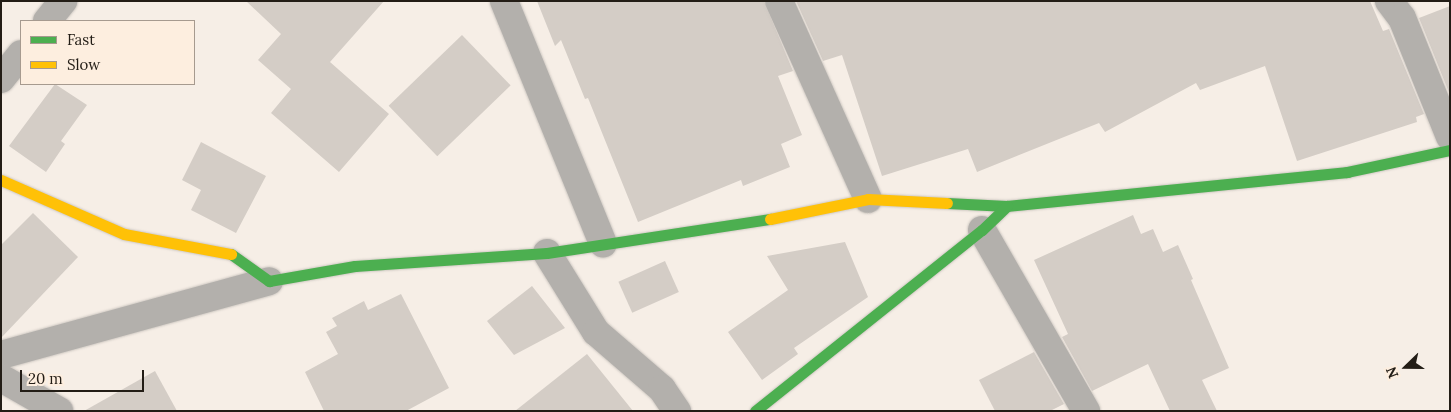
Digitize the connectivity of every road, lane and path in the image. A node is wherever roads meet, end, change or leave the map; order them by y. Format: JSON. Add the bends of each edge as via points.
{"nodes":[{"id":1,"x":63,"y":1,"type":"edge"},
{"id":2,"x":504,"y":1,"type":"edge"},
{"id":3,"x":779,"y":1,"type":"edge"},
{"id":4,"x":1389,"y":1,"type":"edge"},
{"id":5,"x":48,"y":20,"type":"edge"},
{"id":6,"x":20,"y":55,"type":"edge"},
{"id":7,"x":1,"y":79,"type":"edge"},
{"id":8,"x":1450,"y":137,"type":"edge"},
{"id":9,"x":1450,"y":150,"type":"edge"},
{"id":10,"x":1,"y":180,"type":"edge"},
{"id":11,"x":868,"y":199,"type":"junction"},
{"id":12,"x":1007,"y":206,"type":"junction"},
{"id":13,"x":982,"y":230,"type":"junction"},
{"id":14,"x":603,"y":244,"type":"junction"},
{"id":15,"x":548,"y":253,"type":"junction"},
{"id":16,"x":269,"y":281,"type":"junction"},
{"id":17,"x":1,"y":354,"type":"edge"},
{"id":18,"x":1,"y":378,"type":"edge"},
{"id":19,"x":59,"y":411,"type":"edge"},
{"id":20,"x":677,"y":411,"type":"edge"},
{"id":21,"x":755,"y":411,"type":"edge"},
{"id":22,"x":1086,"y":411,"type":"edge"}],
"edges":[{"from":1,"to":5,"type":"street"},
{"from":2,"to":14,"type":"street"},
{"from":3,"to":11,"type":"street"},
{"from":4,"to":8,"type":"street","via":[[1402,18]]},
{"from":6,"to":7,"type":"street"},
{"from":9,"to":12,"type":"street","via":[[1347,172]]},
{"from":10,"to":16,"type":"street","via":[[124,234],[227,251]]},
{"from":11,"to":12,"type":"street"},
{"from":11,"to":14,"type":"street","via":[[786,217]]},
{"from":12,"to":13,"type":"street"},
{"from":13,"to":21,"type":"street"},
{"from":13,"to":22,"type":"street"},
{"from":14,"to":15,"type":"street"},
{"from":15,"to":16,"type":"street","via":[[355,266]]},
{"from":15,"to":20,"type":"street","via":[[596,332],[662,389]]},
{"from":16,"to":17,"type":"street"},
{"from":18,"to":19,"type":"street"}]}
